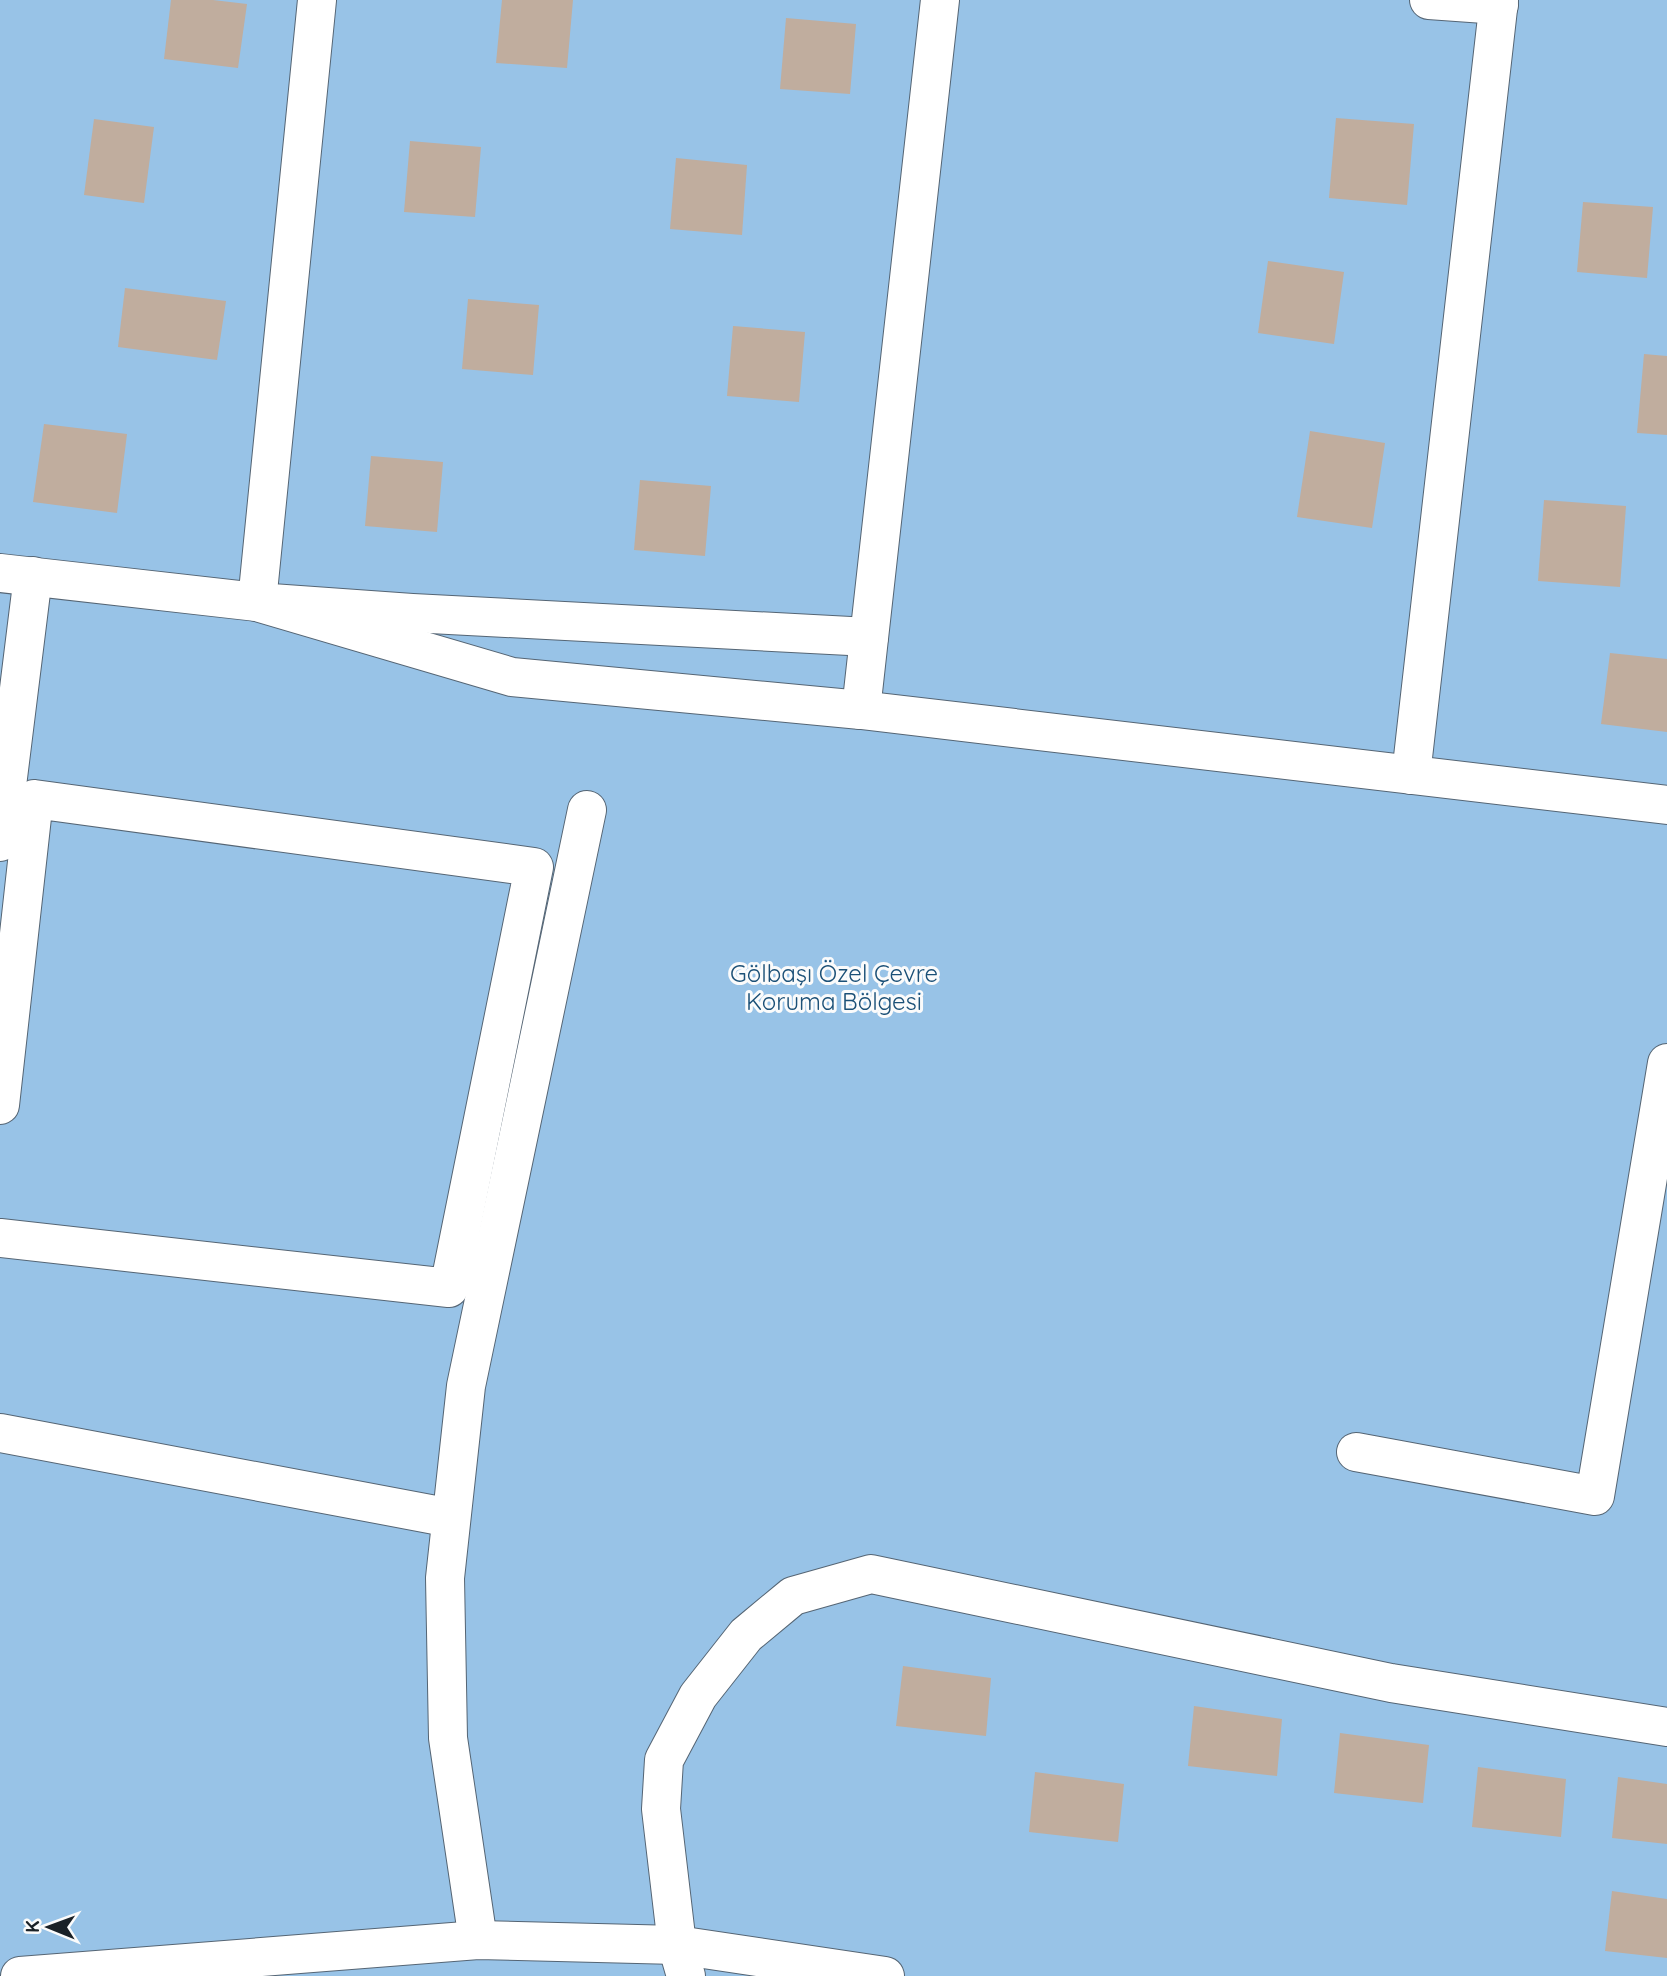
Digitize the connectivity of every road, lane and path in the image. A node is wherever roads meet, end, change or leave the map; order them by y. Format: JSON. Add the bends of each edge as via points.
{"nodes":[{"id":1,"x":317,"y":0,"type":"edge"},
{"id":2,"x":940,"y":0,"type":"edge"},
{"id":3,"x":1429,"y":0,"type":"edge"},
{"id":4,"x":1499,"y":2,"type":"edge"},
{"id":5,"x":16,"y":574,"type":"edge"},
{"id":6,"x":257,"y":601,"type":"junction"},
{"id":7,"x":869,"y":637,"type":"junction"},
{"id":8,"x":861,"y":710,"type":"junction"},
{"id":9,"x":1411,"y":775,"type":"junction"},
{"id":10,"x":1667,"y":805,"type":"edge"},
{"id":11,"x":587,"y":810,"type":"dead end"},
{"id":12,"x":0,"y":842,"type":"edge"},
{"id":13,"x":1667,"y":1063,"type":"edge"},
{"id":14,"x":0,"y":1105,"type":"edge"},
{"id":15,"x":1654,"y":1235,"type":"edge"},
{"id":16,"x":0,"y":1238,"type":"edge"},
{"id":17,"x":0,"y":1433,"type":"edge"},
{"id":18,"x":1356,"y":1452,"type":"dead end"},
{"id":19,"x":451,"y":1518,"type":"junction"},
{"id":20,"x":1667,"y":1727,"type":"edge"},
{"id":21,"x":478,"y":1940,"type":"junction"},
{"id":22,"x":682,"y":1960,"type":"edge"},
{"id":23,"x":314,"y":1964,"type":"edge"},
{"id":24,"x":20,"y":1976,"type":"edge"},
{"id":25,"x":885,"y":1976,"type":"edge"}],
"edges":[{"from":1,"to":6,"type":"street"},
{"from":2,"to":7,"type":"street"},
{"from":3,"to":4,"type":"street"},
{"from":4,"to":9,"type":"street"},
{"from":5,"to":6,"type":"street"},
{"from":5,"to":12,"type":"street"},
{"from":6,"to":7,"type":"street"},
{"from":6,"to":8,"type":"street","via":[[512,677]]},
{"from":7,"to":8,"type":"street"},
{"from":8,"to":9,"type":"street"},
{"from":9,"to":10,"type":"street"},
{"from":11,"to":19,"type":"street","via":[[466,1386]]},
{"from":13,"to":15,"type":"street"},
{"from":14,"to":16,"type":"street","via":[[34,799],[534,867],[449,1289]]},
{"from":15,"to":18,"type":"street","via":[[1595,1496]]},
{"from":17,"to":19,"type":"street"},
{"from":19,"to":21,"type":"street","via":[[445,1578],[448,1738]]},
{"from":20,"to":22,"type":"street","via":[[1391,1683],[871,1574],[793,1596],[746,1635],[698,1696],[664,1759],[661,1809]]},
{"from":21,"to":22,"type":"street"},
{"from":21,"to":23,"type":"street"},
{"from":22,"to":25,"type":"street"},
{"from":23,"to":24,"type":"street"}]}
